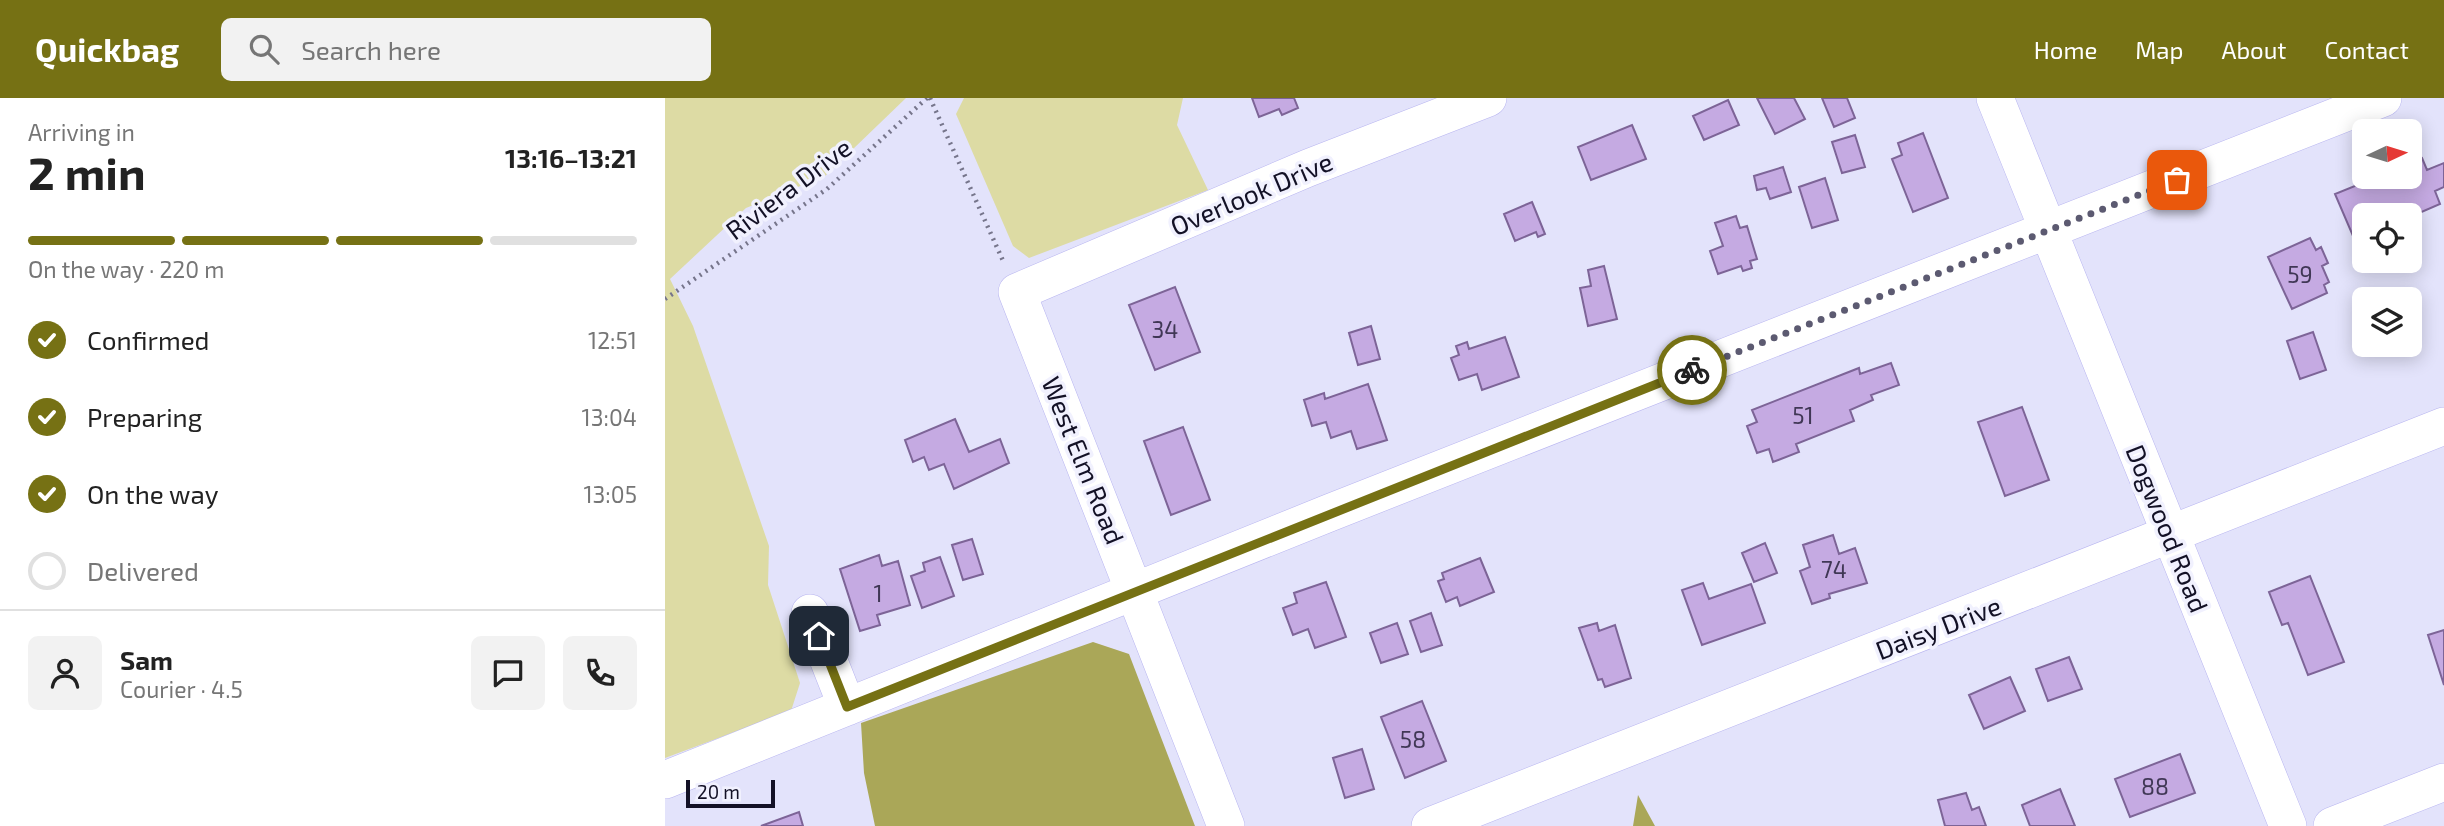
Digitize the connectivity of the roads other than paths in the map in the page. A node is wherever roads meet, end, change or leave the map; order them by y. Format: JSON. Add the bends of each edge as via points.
{"nodes":[{"id":1,"x":1488,"y":98,"type":"edge"},
{"id":2,"x":1995,"y":98,"type":"edge"},
{"id":3,"x":2383,"y":98,"type":"edge"},
{"id":4,"x":2048,"y":231,"type":"junction"},
{"id":5,"x":1017,"y":292,"type":"joint"},
{"id":6,"x":2444,"y":426,"type":"edge"},
{"id":7,"x":2172,"y":536,"type":"junction"},
{"id":8,"x":1137,"y":593,"type":"junction"},
{"id":9,"x":810,"y":613,"type":"dead end"},
{"id":10,"x":847,"y":707,"type":"junction"},
{"id":11,"x":665,"y":780,"type":"edge"},
{"id":12,"x":2444,"y":782,"type":"edge"},
{"id":13,"x":1226,"y":826,"type":"edge"},
{"id":14,"x":1430,"y":826,"type":"edge"},
{"id":15,"x":2288,"y":826,"type":"edge"},
{"id":16,"x":2332,"y":826,"type":"edge"}],
"edges":[{"from":1,"to":5,"type":"street","name":"Overlook Drive","via":[[1308,168]]},
{"from":2,"to":4,"type":"street","name":"Dogwood Road"},
{"from":3,"to":4,"type":"street"},
{"from":4,"to":7,"type":"street","name":"Dogwood Road"},
{"from":4,"to":8,"type":"street"},
{"from":5,"to":8,"type":"street","name":"West Elm Road"},
{"from":6,"to":7,"type":"street","name":"Daisy Drive"},
{"from":7,"to":14,"type":"street","name":"Daisy Drive"},
{"from":7,"to":15,"type":"street","name":"Dogwood Road"},
{"from":8,"to":10,"type":"street"},
{"from":8,"to":13,"type":"street","name":"West Elm Road"},
{"from":9,"to":10,"type":"street"},
{"from":10,"to":11,"type":"street"},
{"from":12,"to":16,"type":"street"}]}
